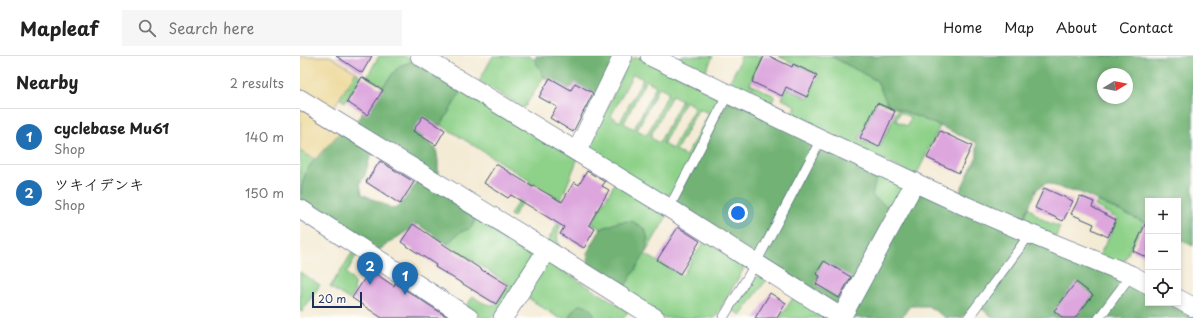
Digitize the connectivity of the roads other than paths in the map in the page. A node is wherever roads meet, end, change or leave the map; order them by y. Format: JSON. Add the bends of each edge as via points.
{"nodes":[{"id":1,"x":420,"y":56,"type":"edge"},
{"id":2,"x":623,"y":56,"type":"edge"},
{"id":3,"x":650,"y":56,"type":"edge"},
{"id":4,"x":728,"y":94,"type":"junction"},
{"id":5,"x":300,"y":99,"type":"edge"},
{"id":6,"x":821,"y":139,"type":"junction"},
{"id":7,"x":577,"y":151,"type":"junction"},
{"id":8,"x":915,"y":182,"type":"junction"},
{"id":9,"x":669,"y":208,"type":"junction"},
{"id":10,"x":300,"y":210,"type":"edge"},
{"id":11,"x":1030,"y":234,"type":"junction"},
{"id":12,"x":547,"y":250,"type":"junction"},
{"id":13,"x":756,"y":263,"type":"junction"},
{"id":14,"x":1131,"y":275,"type":"junction"},
{"id":15,"x":1145,"y":282,"type":"edge"},
{"id":16,"x":1181,"y":301,"type":"edge"},
{"id":17,"x":1193,"y":307,"type":"edge"},
{"id":18,"x":468,"y":318,"type":"edge"},
{"id":19,"x":503,"y":318,"type":"edge"},
{"id":20,"x":655,"y":318,"type":"edge"},
{"id":21,"x":723,"y":318,"type":"edge"},
{"id":22,"x":842,"y":318,"type":"edge"},
{"id":23,"x":968,"y":318,"type":"edge"},
{"id":24,"x":1099,"y":318,"type":"edge"}],
"edges":[{"from":1,"to":7,"type":"street"},
{"from":2,"to":7,"type":"street"},
{"from":3,"to":4,"type":"street"},
{"from":4,"to":6,"type":"street"},
{"from":4,"to":9,"type":"lane"},
{"from":5,"to":12,"type":"street"},
{"from":6,"to":8,"type":"street"},
{"from":6,"to":13,"type":"lane"},
{"from":7,"to":9,"type":"street"},
{"from":8,"to":11,"type":"street"},
{"from":8,"to":22,"type":"street"},
{"from":9,"to":13,"type":"street"},
{"from":10,"to":18,"type":"street"},
{"from":11,"to":14,"type":"street"},
{"from":11,"to":23,"type":"lane"},
{"from":12,"to":19,"type":"street"},
{"from":12,"to":20,"type":"street"},
{"from":13,"to":21,"type":"lane"},
{"from":13,"to":22,"type":"street"},
{"from":14,"to":15,"type":"street"},
{"from":14,"to":24,"type":"lane"},
{"from":16,"to":17,"type":"street"}]}
